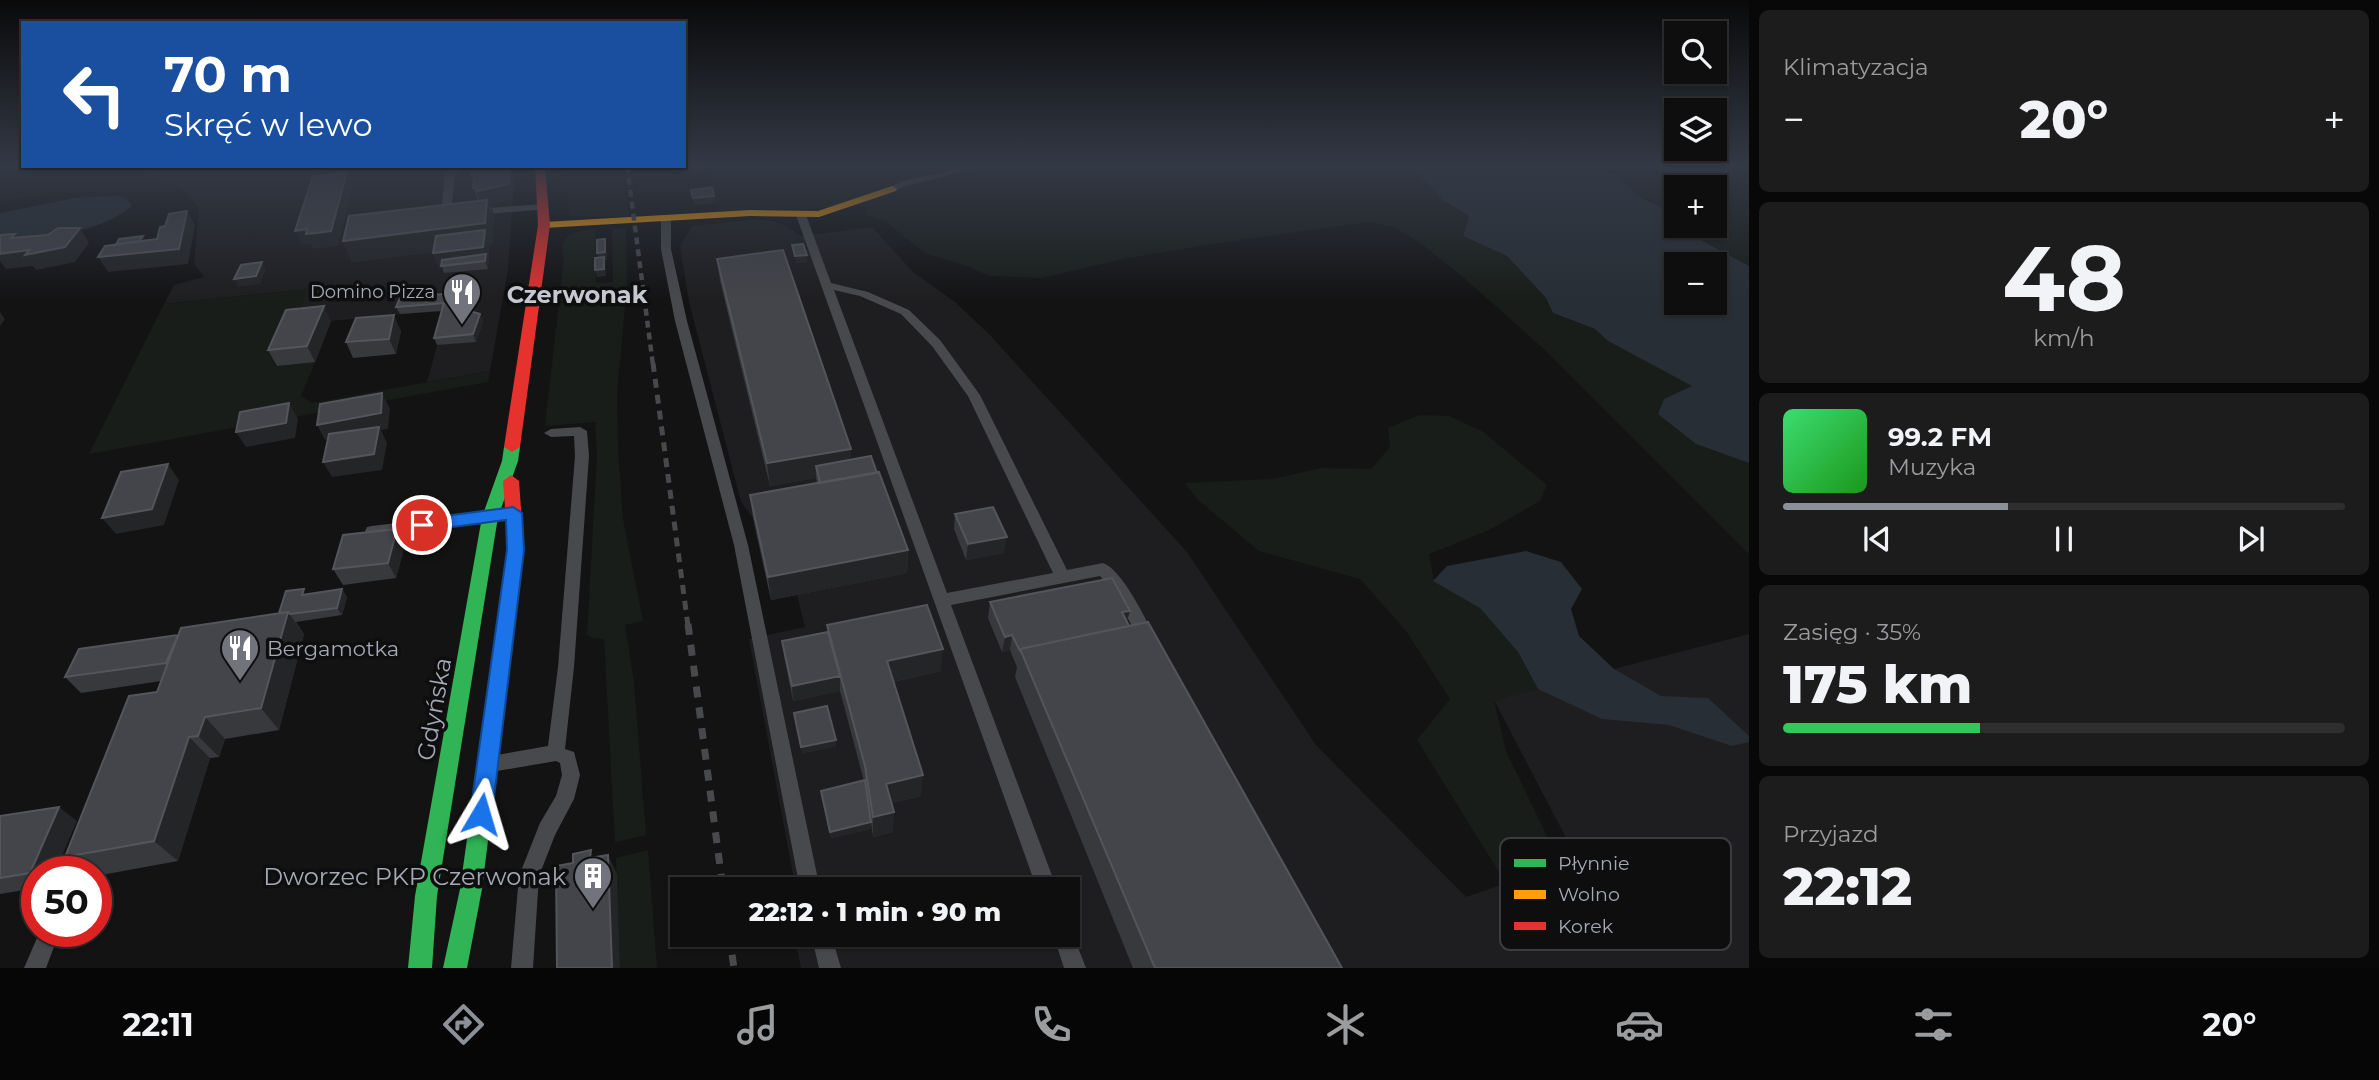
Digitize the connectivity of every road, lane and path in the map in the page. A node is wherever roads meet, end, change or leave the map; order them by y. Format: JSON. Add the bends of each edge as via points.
{"nodes":[{"id":1,"x":446,"y":211,"type":"edge"},
{"id":2,"x":486,"y":211,"type":"edge"},
{"id":3,"x":544,"y":211,"type":"edge"},
{"id":4,"x":827,"y":211,"type":"edge"},
{"id":5,"x":801,"y":215,"type":"junction"},
{"id":6,"x":666,"y":220,"type":"junction"},
{"id":7,"x":544,"y":225,"type":"junction"},
{"id":8,"x":827,"y":285,"type":"junction"},
{"id":9,"x":551,"y":433,"type":"dead end"},
{"id":10,"x":510,"y":461,"type":"junction"},
{"id":11,"x":513,"y":513,"type":"junction"},
{"id":12,"x":490,"y":517,"type":"junction"},
{"id":13,"x":372,"y":531,"type":"edge"},
{"id":14,"x":1063,"y":577,"type":"junction"},
{"id":15,"x":943,"y":600,"type":"junction"},
{"id":16,"x":1159,"y":660,"type":"edge"},
{"id":17,"x":556,"y":753,"type":"junction"},
{"id":18,"x":469,"y":756,"type":"junction"},
{"id":19,"x":808,"y":877,"type":"edge"},
{"id":20,"x":1043,"y":877,"type":"edge"},
{"id":21,"x":44,"y":947,"type":"edge"},
{"id":22,"x":824,"y":947,"type":"edge"},
{"id":23,"x":1068,"y":947,"type":"edge"},
{"id":24,"x":35,"y":968,"type":"edge"},
{"id":25,"x":420,"y":968,"type":"edge"},
{"id":26,"x":455,"y":968,"type":"edge"},
{"id":27,"x":522,"y":968,"type":"edge"},
{"id":28,"x":830,"y":968,"type":"edge"},
{"id":29,"x":1075,"y":968,"type":"edge"}],
"edges":[{"from":1,"to":2,"type":"lane"},
{"from":3,"to":7,"type":"main road","name":"Gdyńska"},
{"from":4,"to":5,"type":"main road"},
{"from":5,"to":6,"type":"main road","via":[[750,213]]},
{"from":5,"to":8,"type":"lane"},
{"from":6,"to":7,"type":"main road"},
{"from":6,"to":19,"type":"lane","via":[[666,249],[741,545]]},
{"from":7,"to":10,"type":"main road","name":"Gdyńska"},
{"from":8,"to":14,"type":"lane","via":[[864,294],[905,312],[936,344],[974,395]]},
{"from":8,"to":15,"type":"lane"},
{"from":9,"to":17,"type":"lane","via":[[580,430],[582,456]]},
{"from":10,"to":11,"type":"main road","name":"Gdyńska"},
{"from":10,"to":12,"type":"main road","name":"Gdyńska"},
{"from":11,"to":12,"type":"lane"},
{"from":11,"to":18,"type":"main road","name":"Gdyńska","via":[[516,550]]},
{"from":12,"to":13,"type":"lane"},
{"from":12,"to":18,"type":"main road","name":"Gdyńska"},
{"from":14,"to":15,"type":"lane"},
{"from":14,"to":16,"type":"lane","via":[[1103,569]]},
{"from":15,"to":20,"type":"lane"},
{"from":17,"to":18,"type":"lane"},
{"from":17,"to":27,"type":"lane","via":[[568,758],[571,775],[565,799],[529,876]]},
{"from":18,"to":25,"type":"main road","name":"Gdyńska","via":[[426,896]]},
{"from":18,"to":26,"type":"main road","name":"Gdyńska","via":[[471,889]]},
{"from":21,"to":24,"type":"lane"},
{"from":22,"to":28,"type":"lane"},
{"from":23,"to":29,"type":"lane"}]}
